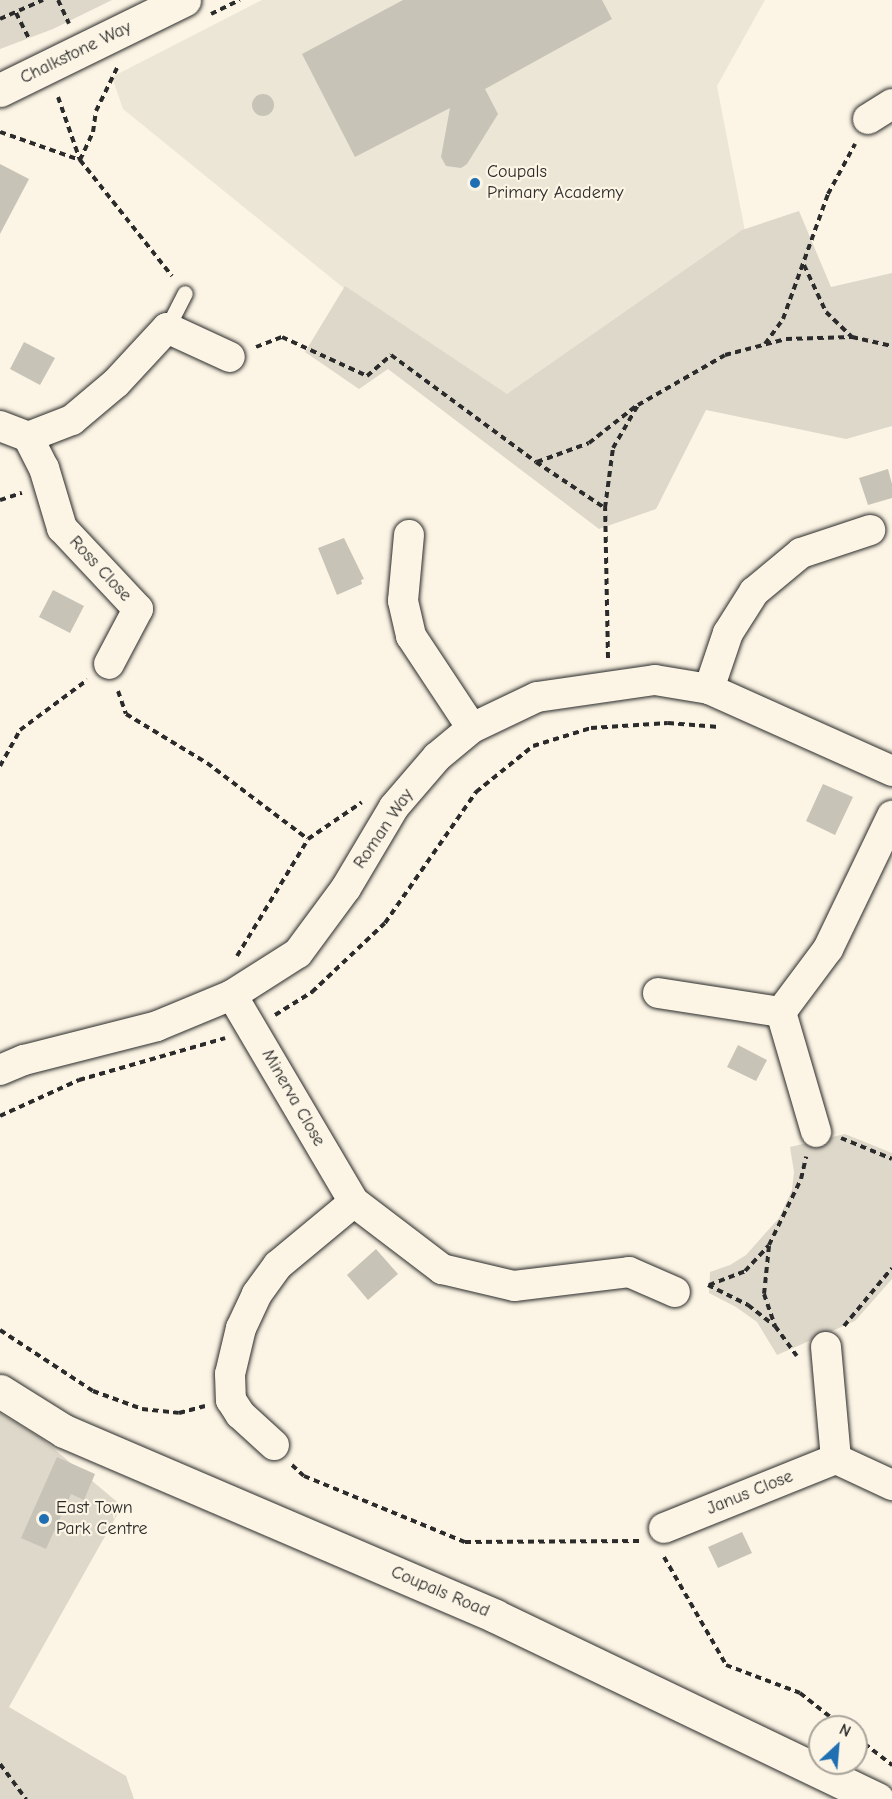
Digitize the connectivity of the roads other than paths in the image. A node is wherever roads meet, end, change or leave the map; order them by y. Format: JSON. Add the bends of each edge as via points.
{"nodes":[{"id":1,"x":184,"y":0,"type":"edge"},
{"id":2,"x":0,"y":90,"type":"edge"},
{"id":3,"x":185,"y":293,"type":"road end"},
{"id":4,"x":167,"y":328,"type":"junction"},
{"id":5,"x":230,"y":357,"type":"road end"},
{"id":6,"x":0,"y":426,"type":"edge"},
{"id":7,"x":28,"y":437,"type":"junction"},
{"id":8,"x":870,"y":530,"type":"dead end"},
{"id":9,"x":409,"y":535,"type":"dead end"},
{"id":10,"x":109,"y":664,"type":"road end"},
{"id":11,"x":709,"y":689,"type":"junction"},
{"id":12,"x":472,"y":728,"type":"junction"},
{"id":13,"x":892,"y":771,"type":"edge"},
{"id":14,"x":892,"y":816,"type":"edge"},
{"id":15,"x":232,"y":980,"type":"junction"},
{"id":16,"x":658,"y":993,"type":"dead end"},
{"id":17,"x":781,"y":1012,"type":"junction"},
{"id":18,"x":0,"y":1070,"type":"edge"},
{"id":19,"x":816,"y":1132,"type":"road end"},
{"id":20,"x":354,"y":1202,"type":"junction"},
{"id":21,"x":675,"y":1292,"type":"road end"},
{"id":22,"x":827,"y":1356,"type":"road end"},
{"id":23,"x":0,"y":1391,"type":"edge"},
{"id":24,"x":281,"y":1454,"type":"road end"},
{"id":25,"x":836,"y":1459,"type":"junction"},
{"id":26,"x":892,"y":1485,"type":"edge"},
{"id":27,"x":657,"y":1540,"type":"road end"},
{"id":28,"x":877,"y":1799,"type":"edge"}],
"edges":[{"from":1,"to":2,"type":"street","name":"Chalkstone Way"},
{"from":3,"to":4,"type":"lane"},
{"from":4,"to":5,"type":"street"},
{"from":4,"to":7,"type":"street","via":[[116,383],[72,420]]},
{"from":6,"to":7,"type":"street"},
{"from":7,"to":10,"type":"street","name":"Ross Close","via":[[44,468],[62,528],[138,609]]},
{"from":8,"to":11,"type":"street","via":[[801,553],[754,592],[728,633]]},
{"from":9,"to":12,"type":"street","via":[[403,601],[411,636]]},
{"from":11,"to":12,"type":"street","name":"Roman Way","via":[[655,680],[537,697]]},
{"from":11,"to":13,"type":"street","name":"Roman Way"},
{"from":12,"to":15,"type":"street","name":"Roman Way","via":[[437,757],[394,807],[346,888],[298,952]]},
{"from":14,"to":17,"type":"street","via":[[828,949]]},
{"from":15,"to":18,"type":"street","name":"Roman Way","via":[[157,1026],[24,1060]]},
{"from":15,"to":20,"type":"street","name":"Minerva Close","via":[[252,1029]]},
{"from":16,"to":17,"type":"street"},
{"from":17,"to":19,"type":"street"},
{"from":20,"to":21,"type":"street","name":"Minerva Close","via":[[442,1269],[514,1286],[629,1272]]},
{"from":20,"to":24,"type":"street","via":[[278,1265],[257,1294],[241,1328],[230,1374],[231,1400]]},
{"from":22,"to":25,"type":"street"},
{"from":23,"to":28,"type":"street","name":"Coupals Road","via":[[64,1431],[495,1616]]},
{"from":25,"to":26,"type":"street"},
{"from":25,"to":27,"type":"street","name":"Janus Close"}]}
